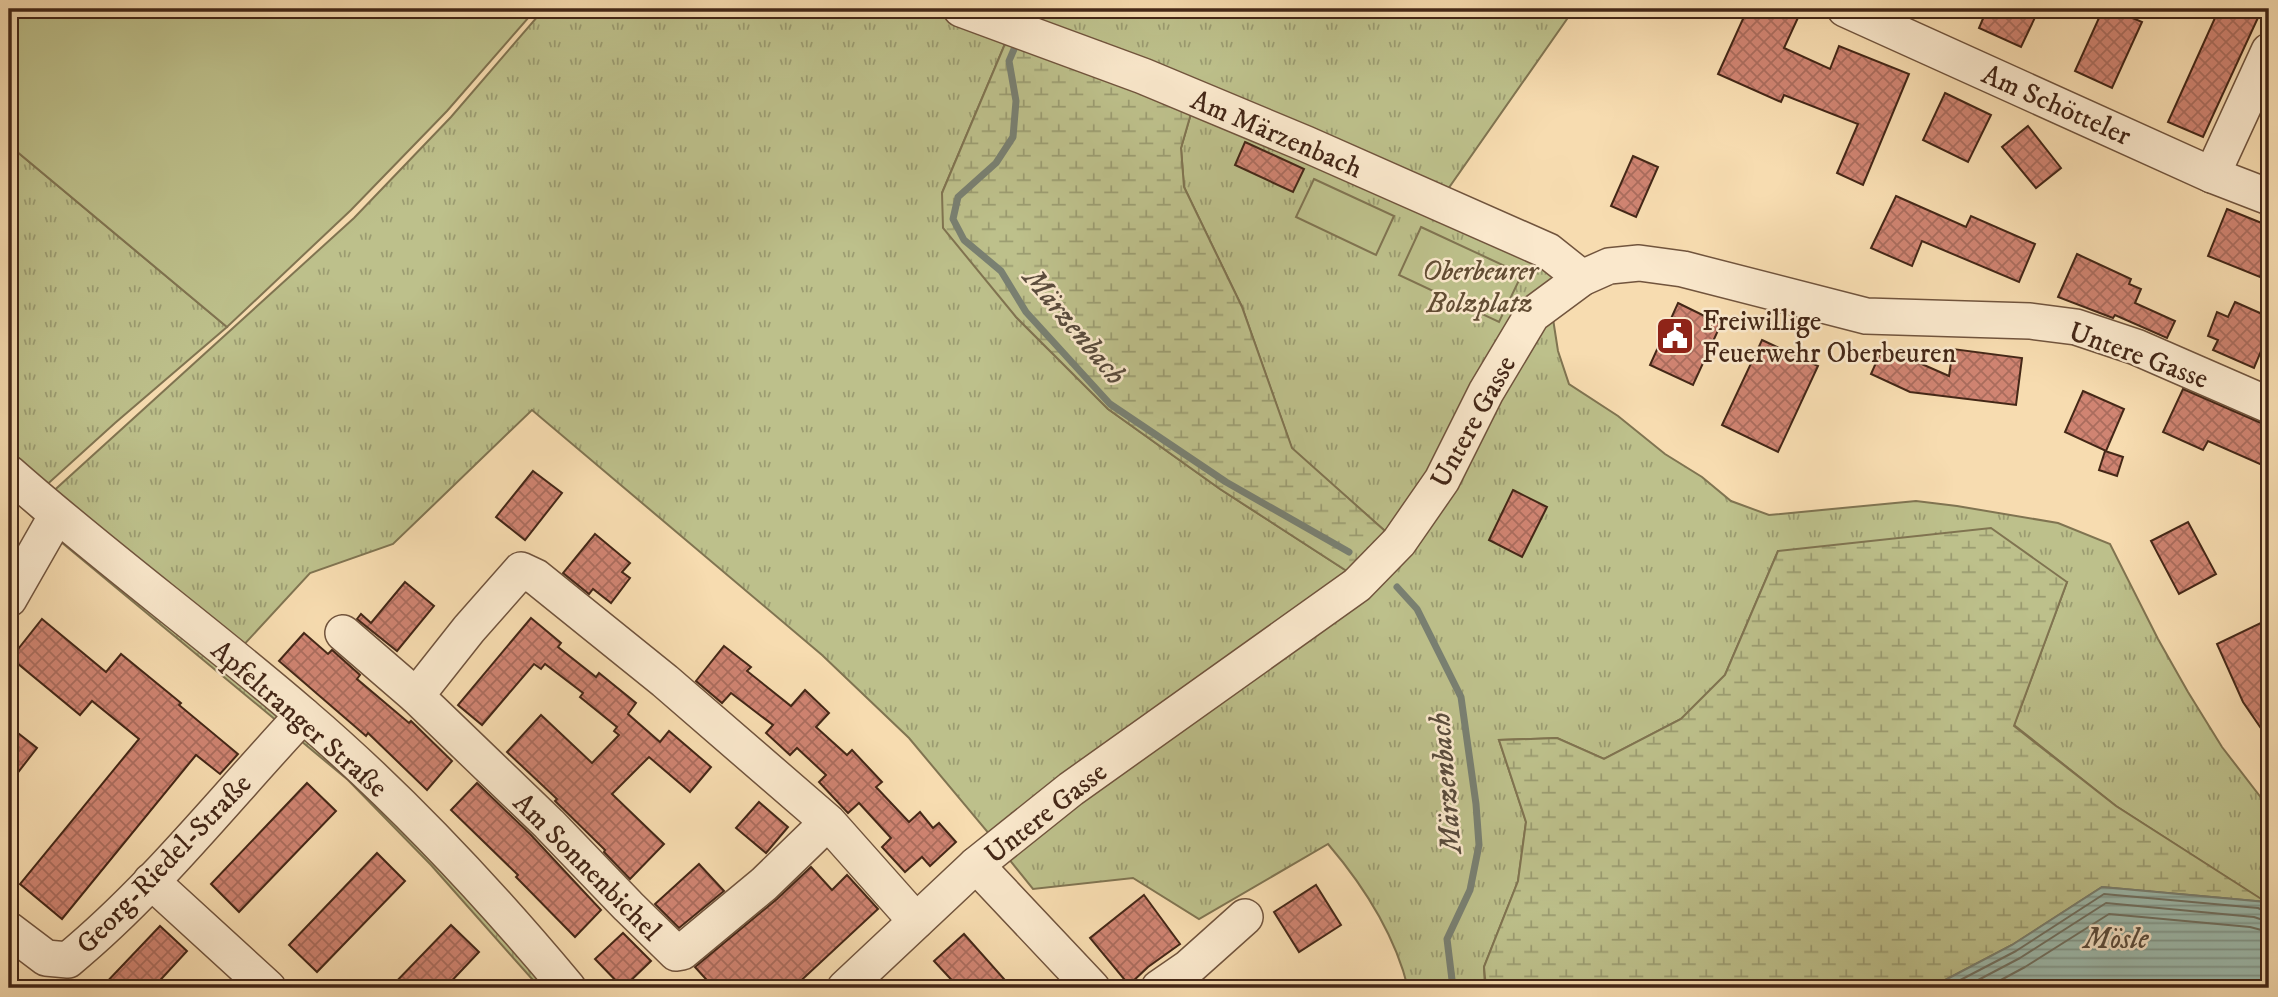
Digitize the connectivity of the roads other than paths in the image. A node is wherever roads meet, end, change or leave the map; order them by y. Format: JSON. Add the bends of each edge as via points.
{"nodes":[{"id":1,"x":961,"y":9,"type":"edge"},
{"id":2,"x":1845,"y":9,"type":"edge"},
{"id":3,"x":2269,"y":51,"type":"edge"},
{"id":4,"x":2212,"y":175,"type":"junction"},
{"id":5,"x":2269,"y":197,"type":"edge"},
{"id":6,"x":1582,"y":278,"type":"junction"},
{"id":7,"x":2269,"y":405,"type":"edge"},
{"id":8,"x":9,"y":473,"type":"edge"},
{"id":9,"x":57,"y":515,"type":"junction"},
{"id":10,"x":9,"y":599,"type":"edge"},
{"id":11,"x":343,"y":633,"type":"dead end"},
{"id":12,"x":416,"y":696,"type":"junction"},
{"id":13,"x":303,"y":715,"type":"junction"},
{"id":14,"x":828,"y":822,"type":"junction"},
{"id":15,"x":976,"y":865,"type":"junction"},
{"id":16,"x":151,"y":881,"type":"junction"},
{"id":17,"x":1245,"y":917,"type":"dead end"},
{"id":18,"x":916,"y":921,"type":"junction"},
{"id":19,"x":9,"y":930,"type":"edge"},
{"id":20,"x":268,"y":988,"type":"edge"},
{"id":21,"x":568,"y":988,"type":"edge"},
{"id":22,"x":845,"y":988,"type":"edge"},
{"id":23,"x":1092,"y":988,"type":"edge"},
{"id":24,"x":1159,"y":988,"type":"edge"}],
"edges":[{"from":1,"to":6,"type":"street","name":"Am Märzenbach","via":[[1143,76],[1306,144],[1548,251]]},
{"from":2,"to":4,"type":"street","name":"Am Schötteler"},
{"from":3,"to":4,"type":"street"},
{"from":4,"to":5,"type":"street","name":"Am Schötteler"},
{"from":6,"to":7,"type":"street","name":"Untere Gasse","via":[[1609,267],[1639,263],[1684,269],[1866,316],[2030,321],[2076,327],[2136,347]]},
{"from":6,"to":15,"type":"street","name":"Untere Gasse","via":[[1532,315],[1486,391],[1443,480],[1399,542],[1357,586],[1071,789]]},
{"from":8,"to":9,"type":"street","name":"Apfeltranger Straße"},
{"from":9,"to":10,"type":"street"},
{"from":9,"to":13,"type":"street","name":"Apfeltranger Straße"},
{"from":11,"to":12,"type":"street","name":"Am Sonnenbichel"},
{"from":12,"to":14,"type":"street","via":[[521,570],[537,577],[665,681]]},
{"from":12,"to":14,"type":"street","name":"Am Sonnenbichel","via":[[676,953],[764,884]]},
{"from":13,"to":16,"type":"street","name":"Georg-Riedel-Straße"},
{"from":13,"to":21,"type":"street","name":"Apfeltranger Straße","via":[[443,849]]},
{"from":14,"to":18,"type":"street"},
{"from":15,"to":18,"type":"street","name":"Untere Gasse"},
{"from":15,"to":23,"type":"street"},
{"from":16,"to":19,"type":"street","name":"Georg-Riedel-Straße","via":[[68,960],[46,958]]},
{"from":16,"to":20,"type":"street"},
{"from":17,"to":24,"type":"street"},
{"from":18,"to":22,"type":"street","name":"Untere Gasse"}]}
